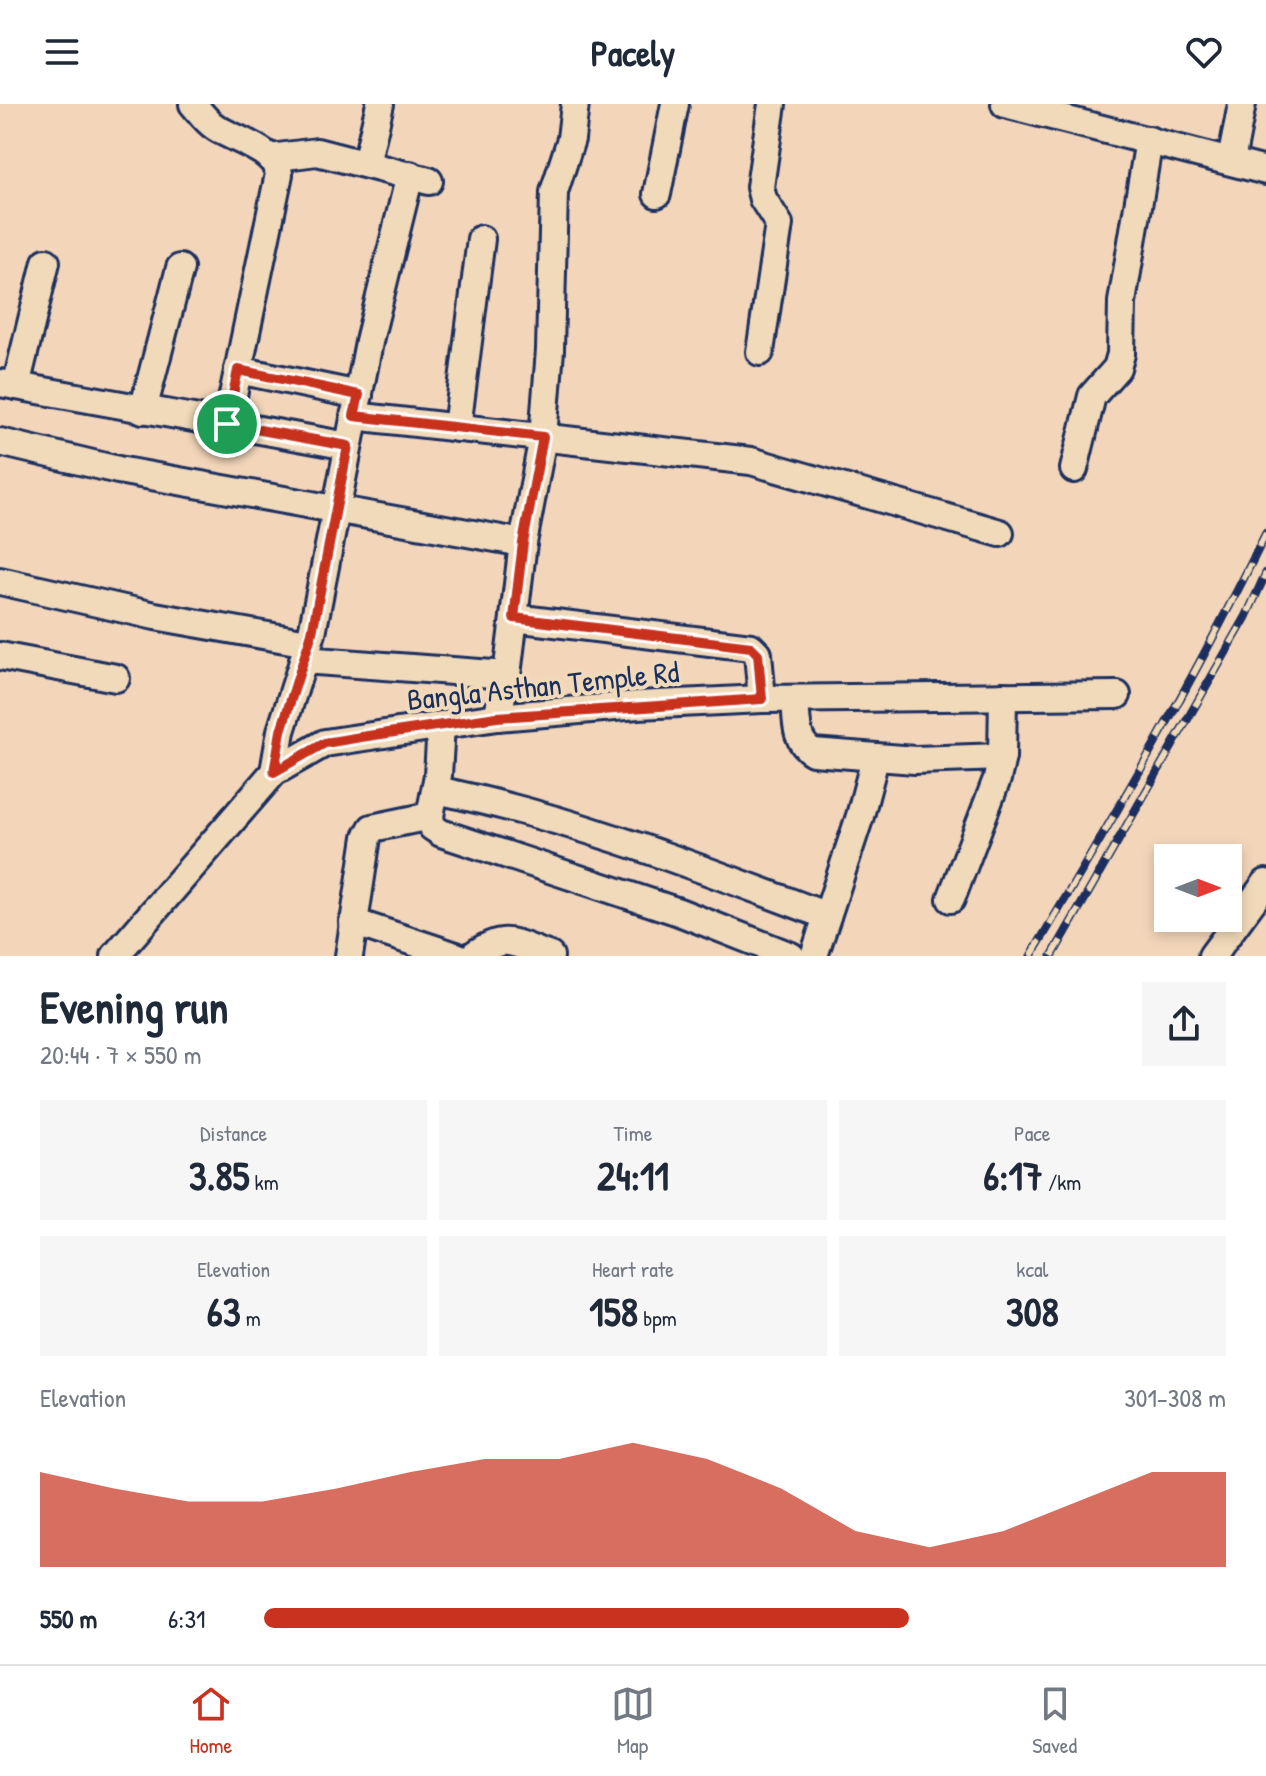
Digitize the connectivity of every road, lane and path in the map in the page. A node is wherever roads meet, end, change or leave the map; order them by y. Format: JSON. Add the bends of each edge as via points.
{"nodes":[{"id":1,"x":193,"y":104,"type":"edge"},
{"id":2,"x":380,"y":104,"type":"edge"},
{"id":3,"x":575,"y":104,"type":"edge"},
{"id":4,"x":675,"y":104,"type":"edge"},
{"id":5,"x":772,"y":104,"type":"edge"},
{"id":6,"x":1242,"y":104,"type":"edge"},
{"id":7,"x":1020,"y":106,"type":"edge"},
{"id":8,"x":1149,"y":140,"type":"junction"},
{"id":9,"x":270,"y":158,"type":"junction"},
{"id":10,"x":1231,"y":161,"type":"junction"},
{"id":11,"x":366,"y":164,"type":"junction"},
{"id":12,"x":1266,"y":171,"type":"edge"},
{"id":13,"x":657,"y":194,"type":"dead end"},
{"id":14,"x":481,"y":239,"type":"dead end"},
{"id":15,"x":46,"y":262,"type":"dead end"},
{"id":16,"x":180,"y":268,"type":"dead end"},
{"id":17,"x":760,"y":352,"type":"dead end"},
{"id":18,"x":238,"y":370,"type":"junction"},
{"id":19,"x":8,"y":385,"type":"edge"},
{"id":20,"x":356,"y":406,"type":"junction"},
{"id":21,"x":143,"y":410,"type":"junction"},
{"id":22,"x":227,"y":424,"type":"junction"},
{"id":23,"x":457,"y":428,"type":"junction"},
{"id":24,"x":543,"y":437,"type":"junction"},
{"id":25,"x":0,"y":442,"type":"edge"},
{"id":26,"x":348,"y":446,"type":"junction"},
{"id":27,"x":1074,"y":469,"type":"dead end"},
{"id":28,"x":336,"y":510,"type":"junction"},
{"id":29,"x":1000,"y":533,"type":"dead end"},
{"id":30,"x":523,"y":543,"type":"junction"},
{"id":31,"x":0,"y":581,"type":"edge"},
{"id":32,"x":514,"y":618,"type":"junction"},
{"id":33,"x":305,"y":652,"type":"junction"},
{"id":34,"x":0,"y":656,"type":"edge"},
{"id":35,"x":507,"y":675,"type":"junction"},
{"id":36,"x":116,"y":678,"type":"dead end"},
{"id":37,"x":1117,"y":695,"type":"dead end"},
{"id":38,"x":1003,"y":696,"type":"junction"},
{"id":39,"x":762,"y":699,"type":"junction"},
{"id":40,"x":795,"y":699,"type":"junction"},
{"id":41,"x":497,"y":717,"type":"junction"},
{"id":42,"x":441,"y":725,"type":"junction"},
{"id":43,"x":1002,"y":757,"type":"junction"},
{"id":44,"x":875,"y":759,"type":"junction"},
{"id":45,"x":274,"y":772,"type":"junction"},
{"id":46,"x":436,"y":790,"type":"junction"},
{"id":47,"x":430,"y":816,"type":"junction"},
{"id":48,"x":1266,"y":883,"type":"edge"},
{"id":49,"x":951,"y":899,"type":"dead end"},
{"id":50,"x":827,"y":916,"type":"junction"},
{"id":51,"x":353,"y":922,"type":"junction"},
{"id":52,"x":1227,"y":950,"type":"edge"},
{"id":53,"x":480,"y":952,"type":"edge"},
{"id":54,"x":115,"y":956,"type":"edge"},
{"id":55,"x":349,"y":956,"type":"edge"},
{"id":56,"x":456,"y":956,"type":"edge"},
{"id":57,"x":550,"y":956,"type":"edge"},
{"id":58,"x":791,"y":956,"type":"edge"},
{"id":59,"x":814,"y":956,"type":"edge"}],
"edges":[{"from":1,"to":9,"type":"street","via":[[210,124]]},
{"from":2,"to":11,"type":"street"},
{"from":3,"to":24,"type":"street","via":[[571,139],[554,192]]},
{"from":4,"to":13,"type":"street"},
{"from":5,"to":17,"type":"street","via":[[760,187],[779,224]]},
{"from":6,"to":10,"type":"street"},
{"from":7,"to":8,"type":"street"},
{"from":8,"to":10,"type":"street"},
{"from":8,"to":27,"type":"street","via":[[1122,302],[1121,354],[1117,368],[1092,396]]},
{"from":9,"to":11,"type":"street","via":[[317,152]]},
{"from":9,"to":18,"type":"street","via":[[279,174]]},
{"from":10,"to":12,"type":"street"},
{"from":11,"to":20,"type":"street","via":[[420,178]]},
{"from":14,"to":23,"type":"street"},
{"from":15,"to":19,"type":"street"},
{"from":16,"to":21,"type":"street"},
{"from":18,"to":20,"type":"street"},
{"from":18,"to":22,"type":"street"},
{"from":19,"to":21,"type":"street"},
{"from":20,"to":23,"type":"street"},
{"from":20,"to":26,"type":"street"},
{"from":21,"to":22,"type":"street"},
{"from":22,"to":26,"type":"street"},
{"from":23,"to":24,"type":"street"},
{"from":24,"to":29,"type":"street","via":[[751,461]]},
{"from":24,"to":30,"type":"street"},
{"from":25,"to":28,"type":"street","via":[[118,470]]},
{"from":26,"to":28,"type":"street"},
{"from":28,"to":30,"type":"street"},
{"from":28,"to":33,"type":"street"},
{"from":30,"to":32,"type":"street"},
{"from":31,"to":33,"type":"street"},
{"from":32,"to":35,"type":"street"},
{"from":32,"to":39,"type":"street","via":[[751,647],[758,654]]},
{"from":33,"to":35,"type":"street"},
{"from":33,"to":45,"type":"street"},
{"from":34,"to":36,"type":"street"},
{"from":35,"to":41,"type":"street"},
{"from":37,"to":38,"type":"street","name":"Bangla Asthan Temple Rd"},
{"from":38,"to":40,"type":"street","name":"Bangla Asthan Temple Rd"},
{"from":38,"to":43,"type":"street"},
{"from":39,"to":40,"type":"street","name":"Bangla Asthan Temple Rd"},
{"from":39,"to":41,"type":"street","name":"Bangla Asthan Temple Rd"},
{"from":40,"to":44,"type":"street","via":[[803,747]]},
{"from":41,"to":42,"type":"street","name":"Bangla Asthan Temple Rd"},
{"from":42,"to":45,"type":"street","name":"Bangla Asthan Temple Rd","via":[[325,743]]},
{"from":42,"to":46,"type":"street"},
{"from":43,"to":44,"type":"street"},
{"from":43,"to":49,"type":"street"},
{"from":44,"to":50,"type":"street"},
{"from":45,"to":54,"type":"street","name":"Bangla Asthan Temple Rd"},
{"from":46,"to":47,"type":"street"},
{"from":46,"to":50,"type":"street","via":[[520,807],[610,834]]},
{"from":47,"to":51,"type":"street","via":[[372,828]]},
{"from":47,"to":58,"type":"street","via":[[432,827],[441,833],[679,912]]},
{"from":48,"to":52,"type":"street"},
{"from":50,"to":59,"type":"street"},
{"from":51,"to":55,"type":"street"},
{"from":51,"to":56,"type":"street"},
{"from":53,"to":57,"type":"street","via":[[512,943]]}]}
